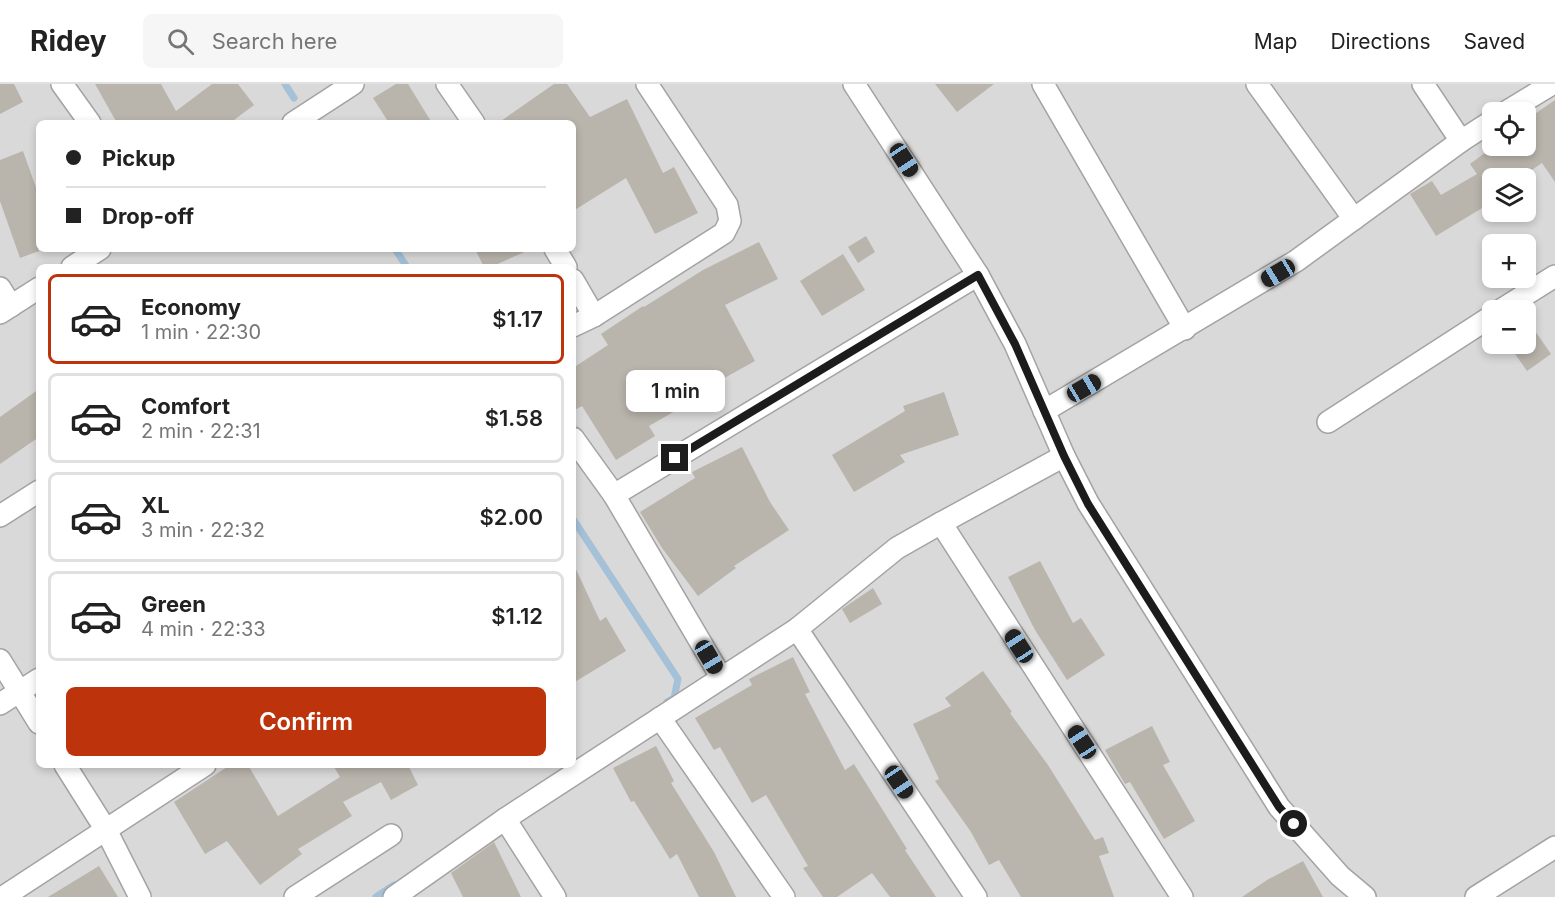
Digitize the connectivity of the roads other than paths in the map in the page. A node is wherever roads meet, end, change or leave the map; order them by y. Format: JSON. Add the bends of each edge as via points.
{"nodes":[{"id":1,"x":62,"y":84,"type":"edge"},
{"id":2,"x":353,"y":84,"type":"edge"},
{"id":3,"x":447,"y":84,"type":"edge"},
{"id":4,"x":647,"y":84,"type":"edge"},
{"id":5,"x":854,"y":84,"type":"edge"},
{"id":6,"x":1042,"y":84,"type":"edge"},
{"id":7,"x":1257,"y":84,"type":"edge"},
{"id":8,"x":1424,"y":84,"type":"edge"},
{"id":9,"x":1552,"y":84,"type":"edge"},
{"id":10,"x":1522,"y":102,"type":"edge"},
{"id":11,"x":88,"y":120,"type":"edge"},
{"id":12,"x":299,"y":120,"type":"edge"},
{"id":13,"x":472,"y":120,"type":"edge"},
{"id":14,"x":1482,"y":127,"type":"edge"},
{"id":15,"x":1461,"y":141,"type":"junction"},
{"id":16,"x":1354,"y":219,"type":"junction"},
{"id":17,"x":95,"y":252,"type":"edge"},
{"id":18,"x":77,"y":264,"type":"edge"},
{"id":19,"x":978,"y":275,"type":"junction"},
{"id":20,"x":1555,"y":276,"type":"edge"},
{"id":21,"x":576,"y":285,"type":"edge"},
{"id":22,"x":36,"y":289,"type":"edge"},
{"id":23,"x":1517,"y":300,"type":"edge"},
{"id":24,"x":4,"y":302,"type":"edge"},
{"id":25,"x":594,"y":316,"type":"junction"},
{"id":26,"x":1482,"y":322,"type":"edge"},
{"id":27,"x":576,"y":325,"type":"edge"},
{"id":28,"x":1185,"y":329,"type":"junction"},
{"id":29,"x":1044,"y":411,"type":"junction"},
{"id":30,"x":1328,"y":422,"type":"dead end"},
{"id":31,"x":576,"y":442,"type":"edge"},
{"id":32,"x":1064,"y":456,"type":"junction"},
{"id":33,"x":36,"y":493,"type":"edge"},
{"id":34,"x":614,"y":495,"type":"junction"},
{"id":35,"x":0,"y":516,"type":"edge"},
{"id":36,"x":941,"y":522,"type":"junction"},
{"id":37,"x":797,"y":629,"type":"junction"},
{"id":38,"x":0,"y":660,"type":"edge"},
{"id":39,"x":721,"y":677,"type":"junction"},
{"id":40,"x":36,"y":681,"type":"edge"},
{"id":41,"x":20,"y":691,"type":"junction"},
{"id":42,"x":0,"y":704,"type":"edge"},
{"id":43,"x":36,"y":718,"type":"edge"},
{"id":44,"x":660,"y":718,"type":"junction"},
{"id":45,"x":67,"y":768,"type":"edge"},
{"id":46,"x":200,"y":768,"type":"edge"},
{"id":47,"x":505,"y":819,"type":"junction"},
{"id":48,"x":106,"y":830,"type":"junction"},
{"id":49,"x":391,"y":836,"type":"dead end"},
{"id":50,"x":1555,"y":847,"type":"edge"},
{"id":51,"x":3,"y":897,"type":"edge"},
{"id":52,"x":140,"y":897,"type":"edge"},
{"id":53,"x":295,"y":897,"type":"edge"},
{"id":54,"x":394,"y":897,"type":"edge"},
{"id":55,"x":555,"y":897,"type":"edge"},
{"id":56,"x":784,"y":897,"type":"edge"},
{"id":57,"x":976,"y":897,"type":"edge"},
{"id":58,"x":1182,"y":897,"type":"edge"},
{"id":59,"x":1365,"y":897,"type":"edge"},
{"id":60,"x":1476,"y":897,"type":"edge"}],
"edges":[{"from":1,"to":11,"type":"street"},
{"from":2,"to":12,"type":"street"},
{"from":3,"to":13,"type":"street"},
{"from":4,"to":25,"type":"street","via":[[727,205],[730,221],[723,233]]},
{"from":5,"to":19,"type":"street"},
{"from":6,"to":28,"type":"street"},
{"from":7,"to":16,"type":"street"},
{"from":8,"to":15,"type":"street"},
{"from":9,"to":10,"type":"street"},
{"from":14,"to":15,"type":"street"},
{"from":15,"to":16,"type":"street"},
{"from":16,"to":28,"type":"street","via":[[1296,261]]},
{"from":17,"to":18,"type":"street"},
{"from":19,"to":29,"type":"street","via":[[1015,344]]},
{"from":19,"to":34,"type":"street"},
{"from":20,"to":23,"type":"street"},
{"from":21,"to":25,"type":"street"},
{"from":22,"to":24,"type":"street"},
{"from":25,"to":27,"type":"street"},
{"from":26,"to":30,"type":"street"},
{"from":28,"to":29,"type":"street"},
{"from":29,"to":32,"type":"street"},
{"from":31,"to":34,"type":"street"},
{"from":32,"to":36,"type":"street"},
{"from":32,"to":59,"type":"street","via":[[1088,504],[1279,807],[1340,876]]},
{"from":33,"to":35,"type":"street"},
{"from":34,"to":39,"type":"street"},
{"from":36,"to":37,"type":"street","via":[[897,548]]},
{"from":36,"to":58,"type":"street"},
{"from":37,"to":39,"type":"street"},
{"from":37,"to":57,"type":"street"},
{"from":38,"to":41,"type":"street"},
{"from":39,"to":44,"type":"street"},
{"from":40,"to":41,"type":"street"},
{"from":41,"to":42,"type":"street"},
{"from":41,"to":43,"type":"street"},
{"from":44,"to":47,"type":"street"},
{"from":44,"to":56,"type":"street"},
{"from":45,"to":48,"type":"street"},
{"from":46,"to":48,"type":"street"},
{"from":47,"to":54,"type":"street"},
{"from":47,"to":55,"type":"street"},
{"from":48,"to":51,"type":"street"},
{"from":48,"to":52,"type":"street"},
{"from":49,"to":53,"type":"street"},
{"from":50,"to":60,"type":"street"}]}
